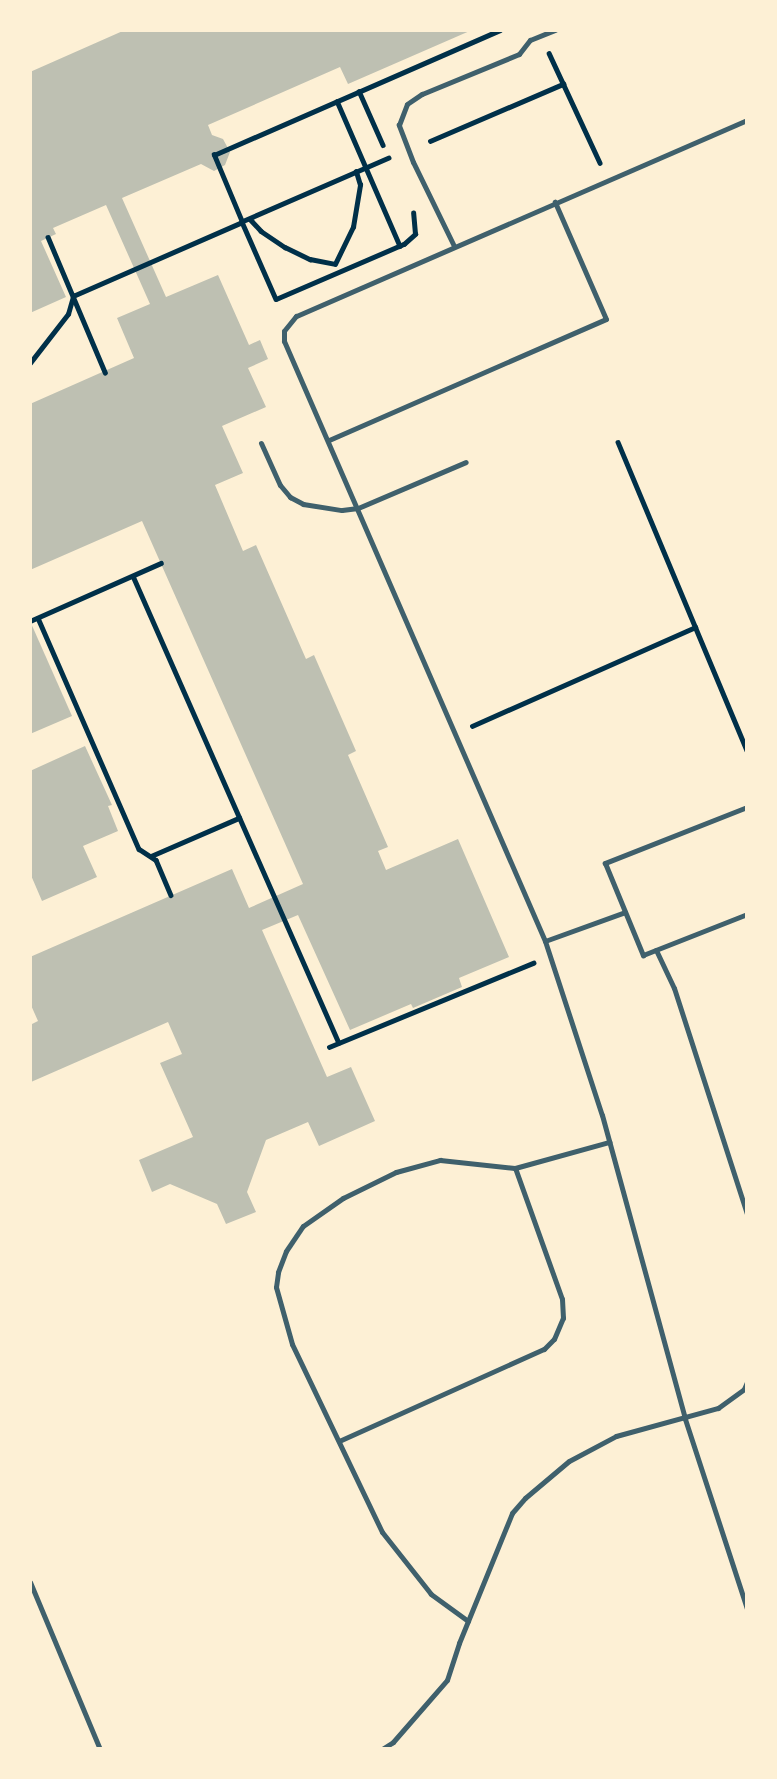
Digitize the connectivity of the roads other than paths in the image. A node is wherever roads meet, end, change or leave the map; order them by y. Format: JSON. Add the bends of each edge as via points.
{"nodes":[{"id":1,"x":555,"y":30,"type":"edge"},
{"id":2,"x":747,"y":120,"type":"edge"},
{"id":3,"x":555,"y":202,"type":"junction"},
{"id":4,"x":454,"y":246,"type":"junction"},
{"id":5,"x":329,"y":440,"type":"junction"},
{"id":6,"x":261,"y":443,"type":"dead end"},
{"id":7,"x":466,"y":462,"type":"dead end"},
{"id":8,"x":358,"y":508,"type":"junction"},
{"id":9,"x":747,"y":807,"type":"edge"},
{"id":10,"x":625,"y":912,"type":"junction"},
{"id":11,"x":747,"y":914,"type":"edge"},
{"id":12,"x":545,"y":941,"type":"junction"},
{"id":13,"x":656,"y":950,"type":"junction"},
{"id":14,"x":609,"y":1142,"type":"junction"},
{"id":15,"x":515,"y":1168,"type":"junction"},
{"id":16,"x":747,"y":1214,"type":"edge"},
{"id":17,"x":747,"y":1382,"type":"edge"},
{"id":18,"x":685,"y":1419,"type":"junction"},
{"id":19,"x":339,"y":1441,"type":"junction"},
{"id":20,"x":30,"y":1582,"type":"edge"},
{"id":21,"x":747,"y":1609,"type":"edge"},
{"id":22,"x":468,"y":1621,"type":"junction"},
{"id":23,"x":100,"y":1749,"type":"edge"},
{"id":24,"x":382,"y":1749,"type":"edge"}],
"edges":[{"from":1,"to":4,"type":"lane","via":[[530,40],[519,54],[407,104],[399,125]]},
{"from":2,"to":3,"type":"lane"},
{"from":3,"to":4,"type":"lane"},
{"from":3,"to":5,"type":"lane","via":[[606,319]]},
{"from":4,"to":5,"type":"lane","via":[[289,323],[284,341]]},
{"from":5,"to":8,"type":"lane"},
{"from":6,"to":8,"type":"lane","via":[[290,497],[322,508]]},
{"from":7,"to":8,"type":"lane"},
{"from":8,"to":12,"type":"lane"},
{"from":9,"to":10,"type":"lane","via":[[605,863]]},
{"from":10,"to":12,"type":"lane"},
{"from":10,"to":13,"type":"lane","via":[[643,955]]},
{"from":11,"to":13,"type":"lane"},
{"from":12,"to":14,"type":"lane"},
{"from":13,"to":16,"type":"lane","via":[[674,988]]},
{"from":14,"to":15,"type":"lane"},
{"from":14,"to":18,"type":"lane"},
{"from":15,"to":19,"type":"lane","via":[[562,1299],[563,1318],[554,1339],[544,1349]]},
{"from":15,"to":19,"type":"lane","via":[[460,1160],[421,1163],[343,1198],[293,1238],[276,1287],[287,1330]]},
{"from":17,"to":18,"type":"lane","via":[[744,1390],[719,1408]]},
{"from":18,"to":21,"type":"lane"},
{"from":18,"to":22,"type":"lane","via":[[616,1436],[569,1461],[525,1498],[512,1513]]},
{"from":19,"to":22,"type":"lane","via":[[382,1532],[431,1594]]},
{"from":20,"to":23,"type":"lane"},
{"from":22,"to":24,"type":"lane","via":[[447,1681]]}]}
